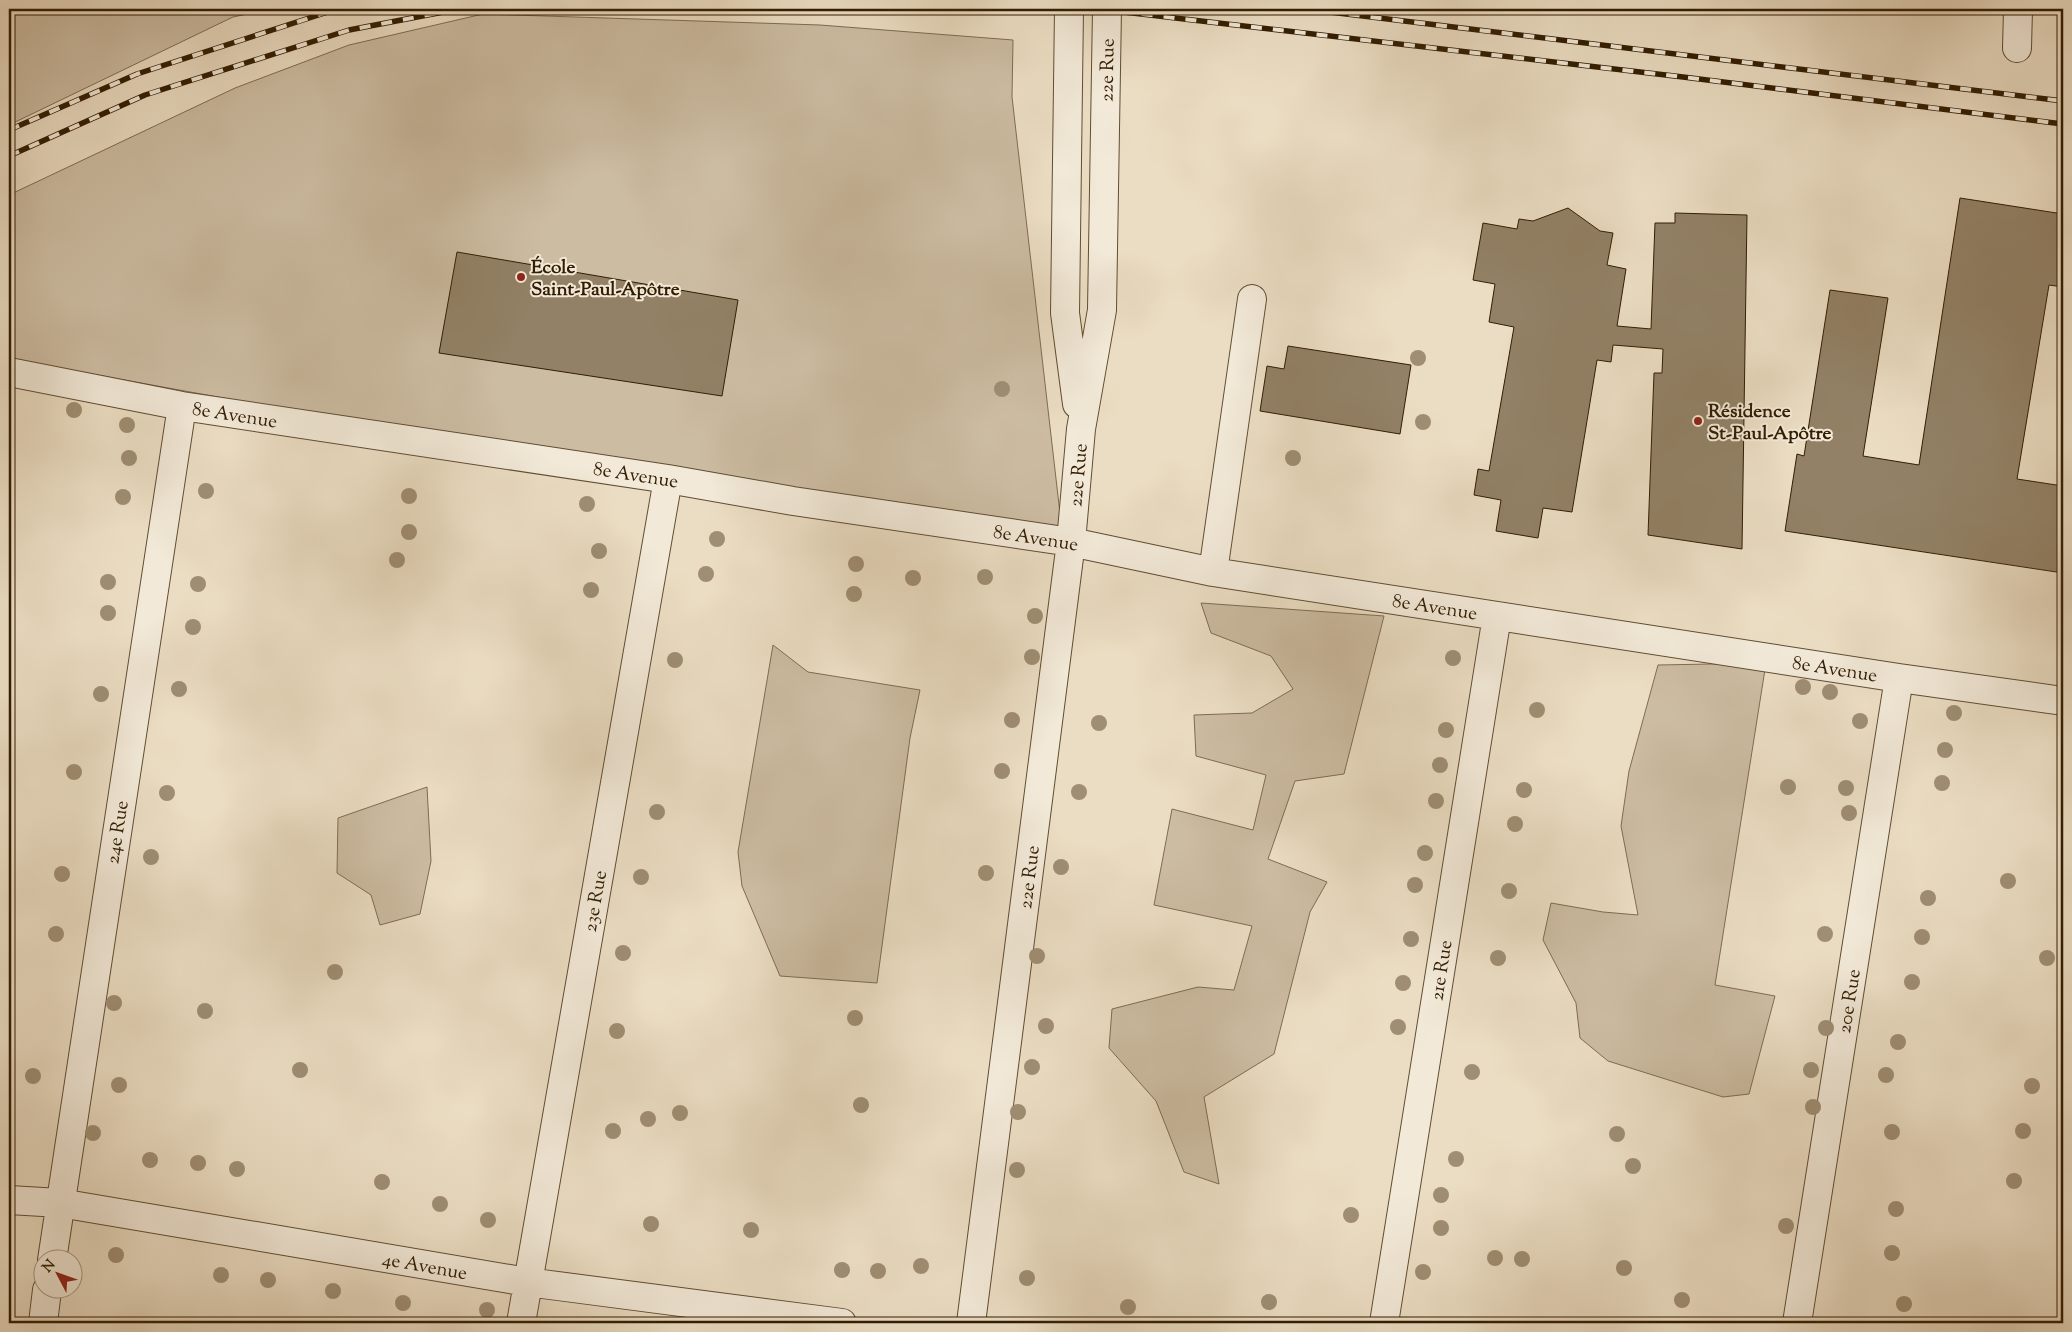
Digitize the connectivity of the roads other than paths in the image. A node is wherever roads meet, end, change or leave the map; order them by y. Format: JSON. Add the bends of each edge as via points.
{"nodes":[{"id":1,"x":1069,"y":9,"type":"edge"},
{"id":2,"x":1106,"y":9,"type":"edge"},
{"id":3,"x":2018,"y":9,"type":"edge"},
{"id":4,"x":2017,"y":48,"type":"dead end"},
{"id":5,"x":1252,"y":299,"type":"dead end"},
{"id":6,"x":9,"y":372,"type":"edge"},
{"id":7,"x":182,"y":406,"type":"junction"},
{"id":8,"x":1081,"y":429,"type":"junction"},
{"id":9,"x":668,"y":479,"type":"junction"},
{"id":10,"x":1071,"y":542,"type":"junction"},
{"id":11,"x":1213,"y":572,"type":"junction"},
{"id":12,"x":1497,"y":616,"type":"junction"},
{"id":13,"x":1899,"y":678,"type":"junction"},
{"id":14,"x":2063,"y":702,"type":"edge"},
{"id":15,"x":9,"y":1200,"type":"edge"},
{"id":16,"x":60,"y":1203,"type":"junction"},
{"id":17,"x":53,"y":1250,"type":"edge"},
{"id":18,"x":527,"y":1282,"type":"junction"},
{"id":19,"x":46,"y":1300,"type":"edge"},
{"id":20,"x":43,"y":1323,"type":"edge"},
{"id":21,"x":521,"y":1323,"type":"edge"},
{"id":22,"x":842,"y":1323,"type":"edge"},
{"id":23,"x":971,"y":1323,"type":"edge"},
{"id":24,"x":1384,"y":1323,"type":"edge"},
{"id":25,"x":1797,"y":1323,"type":"edge"}],
"edges":[{"from":1,"to":8,"type":"street","name":"22e Rue","via":[[1065,313]]},
{"from":2,"to":8,"type":"street","name":"22e Rue","via":[[1102,310]]},
{"from":3,"to":4,"type":"street"},
{"from":5,"to":11,"type":"street"},
{"from":6,"to":7,"type":"street","name":"8e Avenue"},
{"from":7,"to":9,"type":"street","name":"8e Avenue"},
{"from":7,"to":16,"type":"street","name":"24e Rue"},
{"from":8,"to":10,"type":"street","name":"22e Rue"},
{"from":9,"to":10,"type":"street","name":"8e Avenue"},
{"from":9,"to":18,"type":"street","name":"23e Rue"},
{"from":10,"to":11,"type":"street","name":"8e Avenue"},
{"from":10,"to":23,"type":"street","name":"22e Rue"},
{"from":11,"to":12,"type":"street","name":"8e Avenue"},
{"from":12,"to":13,"type":"street","name":"8e Avenue"},
{"from":12,"to":24,"type":"street","name":"21e Rue"},
{"from":13,"to":14,"type":"street","name":"8e Avenue"},
{"from":13,"to":25,"type":"street","name":"20e Rue"},
{"from":15,"to":16,"type":"street","name":"4e Avenue"},
{"from":16,"to":17,"type":"street","name":"24e Rue"},
{"from":16,"to":18,"type":"street","name":"4e Avenue"},
{"from":18,"to":21,"type":"street","name":"23e Rue"},
{"from":18,"to":22,"type":"street","name":"4e Avenue"},
{"from":19,"to":20,"type":"street"}]}
